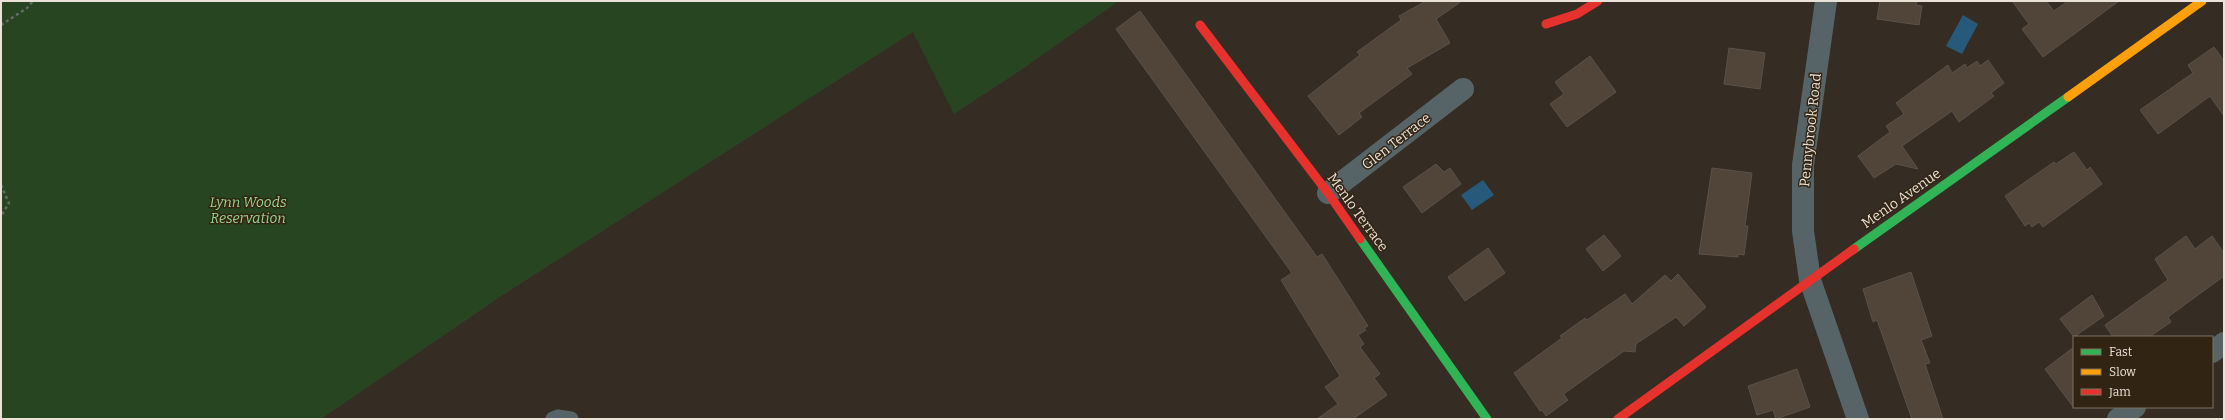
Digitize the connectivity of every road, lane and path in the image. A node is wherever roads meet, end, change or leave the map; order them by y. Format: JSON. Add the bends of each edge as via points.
{"nodes":[{"id":1,"x":33,"y":1,"type":"edge"},
{"id":2,"x":1598,"y":1,"type":"edge"},
{"id":3,"x":1826,"y":1,"type":"edge"},
{"id":4,"x":2202,"y":1,"type":"edge"},
{"id":5,"x":1546,"y":24,"type":"dead end"},
{"id":6,"x":1,"y":25,"type":"edge"},
{"id":7,"x":1200,"y":25,"type":"dead end"},
{"id":8,"x":1464,"y":89,"type":"dead end"},
{"id":9,"x":1,"y":185,"type":"edge"},
{"id":10,"x":1328,"y":193,"type":"junction"},
{"id":11,"x":1,"y":216,"type":"edge"},
{"id":12,"x":1810,"y":280,"type":"junction"},
{"id":13,"x":2224,"y":343,"type":"edge"},
{"id":14,"x":2213,"y":351,"type":"edge"},
{"id":15,"x":2134,"y":408,"type":"edge"},
{"id":16,"x":553,"y":419,"type":"edge"},
{"id":17,"x":571,"y":419,"type":"edge"},
{"id":18,"x":1487,"y":419,"type":"edge"},
{"id":19,"x":1618,"y":419,"type":"edge"},
{"id":20,"x":1858,"y":419,"type":"edge"},
{"id":21,"x":2118,"y":419,"type":"edge"}],
"edges":[{"from":1,"to":6,"type":"path"},
{"from":2,"to":5,"type":"street","via":[[1577,14]]},
{"from":3,"to":12,"type":"street","name":"Pennybrook Road","via":[[1803,165],[1803,231]]},
{"from":4,"to":12,"type":"street","name":"Menlo Avenue"},
{"from":7,"to":10,"type":"street","name":"Menlo Terrace"},
{"from":8,"to":10,"type":"street","name":"Glen Terrace"},
{"from":9,"to":11,"type":"path","via":[[9,204]]},
{"from":10,"to":18,"type":"street","name":"Menlo Terrace"},
{"from":12,"to":19,"type":"street","name":"Menlo Avenue"},
{"from":12,"to":20,"type":"street","name":"Pennybrook Road"},
{"from":13,"to":14,"type":"street"},
{"from":15,"to":21,"type":"street"},
{"from":16,"to":17,"type":"lane"}]}
